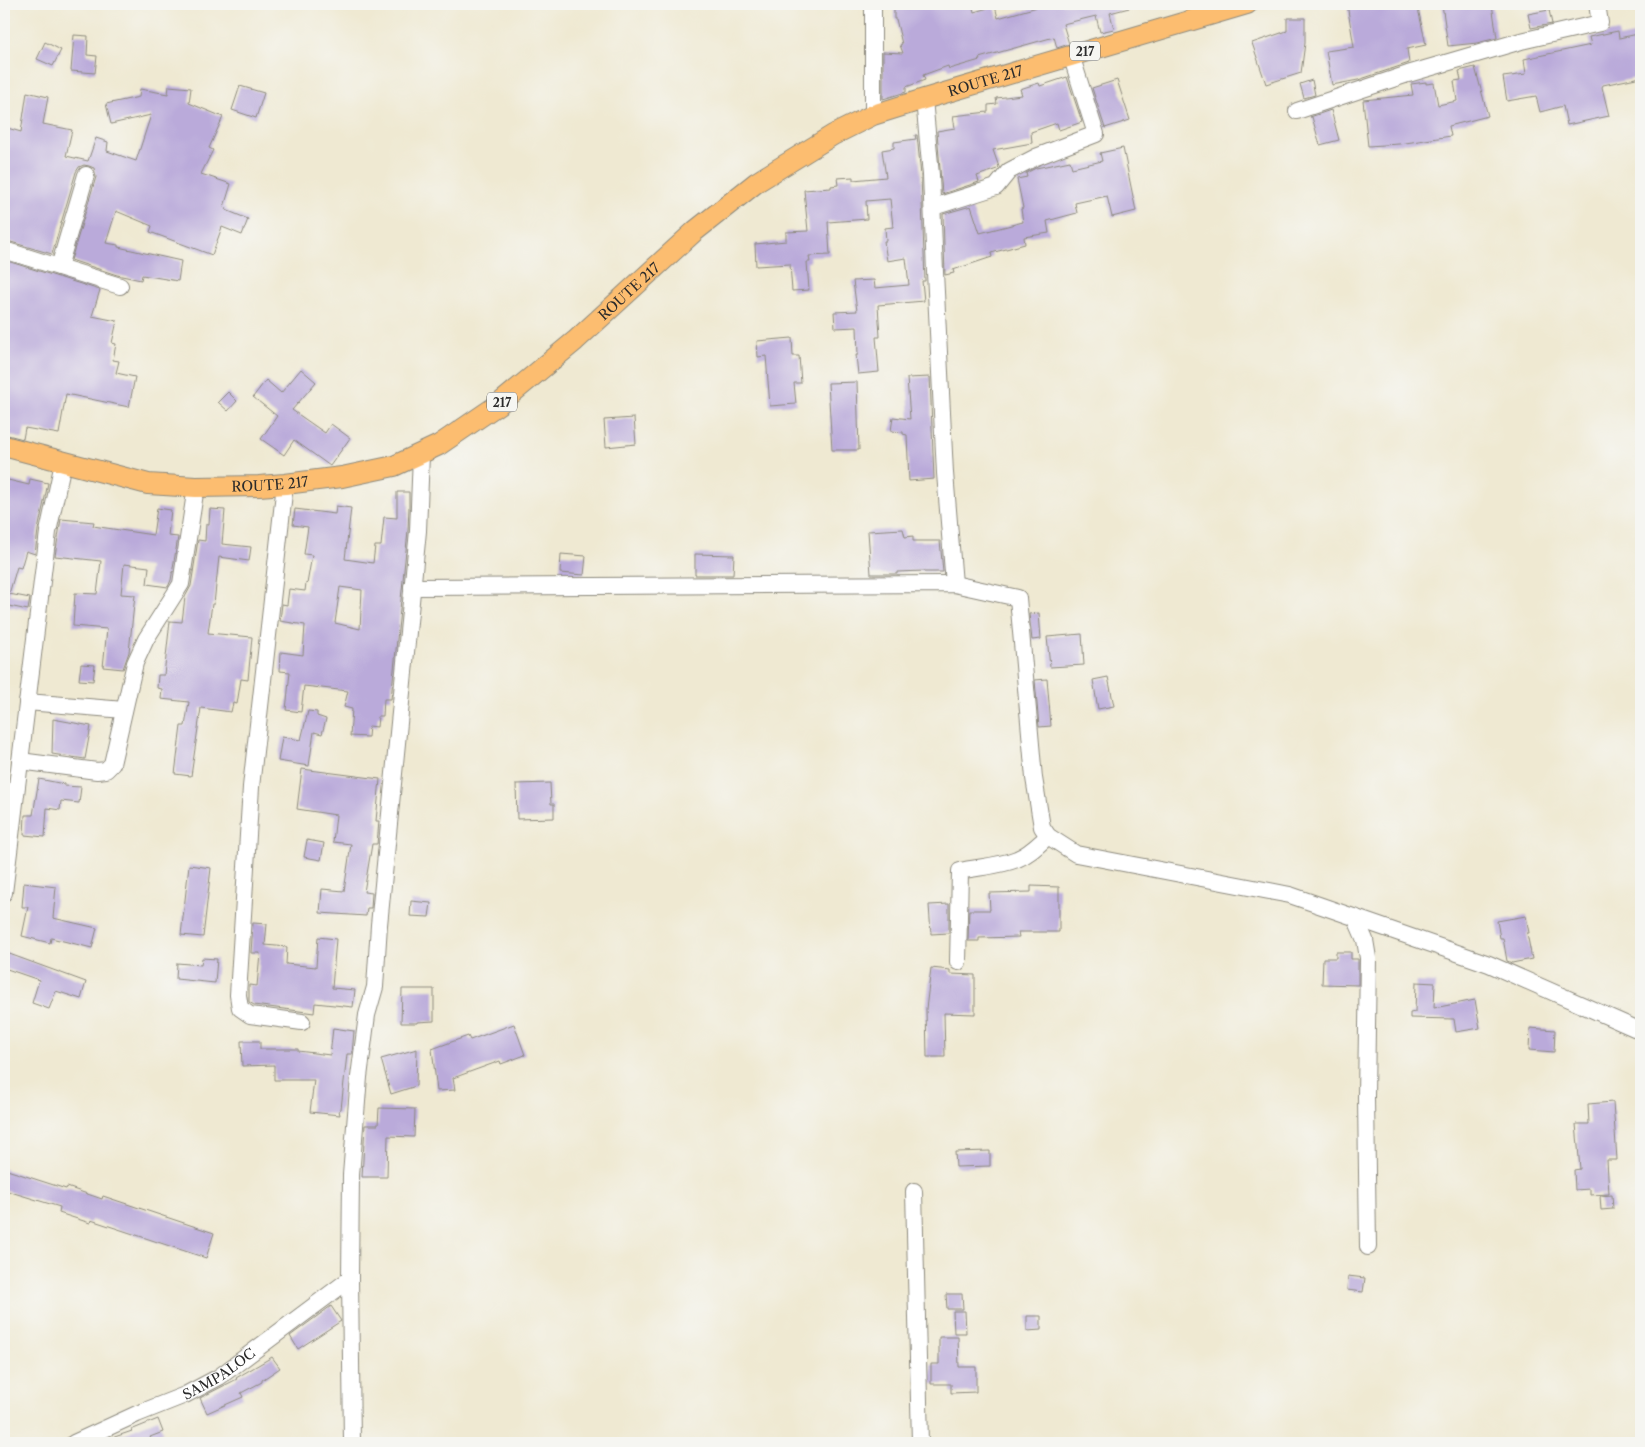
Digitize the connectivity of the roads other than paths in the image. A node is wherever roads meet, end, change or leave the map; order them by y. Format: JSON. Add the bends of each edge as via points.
{"nodes":[{"id":1,"x":873,"y":4,"type":"edge"},
{"id":2,"x":1247,"y":4,"type":"edge"},
{"id":3,"x":1597,"y":4,"type":"edge"},
{"id":4,"x":1071,"y":55,"type":"junction"},
{"id":5,"x":924,"y":99,"type":"junction"},
{"id":6,"x":1297,"y":111,"type":"dead end"},
{"id":7,"x":873,"y":115,"type":"junction"},
{"id":8,"x":86,"y":175,"type":"dead end"},
{"id":9,"x":933,"y":208,"type":"junction"},
{"id":10,"x":4,"y":250,"type":"edge"},
{"id":11,"x":59,"y":267,"type":"junction"},
{"id":12,"x":120,"y":286,"type":"dead end"},
{"id":13,"x":4,"y":446,"type":"edge"},
{"id":14,"x":421,"y":454,"type":"junction"},
{"id":15,"x":63,"y":463,"type":"junction"},
{"id":16,"x":285,"y":484,"type":"junction"},
{"id":17,"x":196,"y":487,"type":"junction"},
{"id":18,"x":954,"y":584,"type":"junction"},
{"id":19,"x":412,"y":587,"type":"junction"},
{"id":20,"x":27,"y":702,"type":"junction"},
{"id":21,"x":124,"y":710,"type":"junction"},
{"id":22,"x":20,"y":761,"type":"junction"},
{"id":23,"x":1048,"y":836,"type":"junction"},
{"id":24,"x":4,"y":893,"type":"edge"},
{"id":25,"x":1355,"y":918,"type":"junction"},
{"id":26,"x":958,"y":962,"type":"dead end"},
{"id":27,"x":302,"y":1022,"type":"dead end"},
{"id":28,"x":1641,"y":1031,"type":"edge"},
{"id":29,"x":914,"y":1191,"type":"dead end"},
{"id":30,"x":1368,"y":1247,"type":"dead end"},
{"id":31,"x":350,"y":1280,"type":"junction"},
{"id":32,"x":74,"y":1443,"type":"edge"},
{"id":33,"x":352,"y":1443,"type":"edge"},
{"id":34,"x":920,"y":1443,"type":"edge"}],
"edges":[{"from":1,"to":7,"type":"street"},
{"from":2,"to":4,"type":"main road","name":"ROUTE 217","number":"217"},
{"from":3,"to":6,"type":"street","via":[[1600,23],[1521,41]]},
{"from":4,"to":5,"type":"main road","name":"ROUTE 217","number":"217"},
{"from":4,"to":9,"type":"street","via":[[1096,134],[1009,171],[996,187]]},
{"from":5,"to":7,"type":"main road","name":"ROUTE 217","number":"217"},
{"from":5,"to":9,"type":"street"},
{"from":7,"to":14,"type":"main road","name":"ROUTE 217","number":"217","via":[[833,135],[757,182],[694,231],[540,372],[485,414]]},
{"from":8,"to":11,"type":"street"},
{"from":9,"to":18,"type":"street","via":[[934,272]]},
{"from":10,"to":11,"type":"street"},
{"from":11,"to":12,"type":"street"},
{"from":13,"to":15,"type":"main road","name":"ROUTE 217","number":"217"},
{"from":14,"to":16,"type":"main road","name":"ROUTE 217","number":"217","via":[[386,468]]},
{"from":14,"to":19,"type":"street"},
{"from":15,"to":17,"type":"main road","name":"ROUTE 217","number":"217","via":[[148,484]]},
{"from":15,"to":20,"type":"street","via":[[48,532]]},
{"from":16,"to":17,"type":"main road","name":"ROUTE 217","number":"217"},
{"from":16,"to":27,"type":"street","via":[[251,787],[238,995],[240,1008],[250,1015]]},
{"from":17,"to":21,"type":"street","via":[[181,584],[134,663]]},
{"from":18,"to":19,"type":"street"},
{"from":18,"to":23,"type":"street","via":[[1018,598],[1034,778],[1042,827]]},
{"from":19,"to":31,"type":"street","via":[[375,987],[367,1015],[358,1077],[351,1175]]},
{"from":20,"to":21,"type":"street"},
{"from":20,"to":22,"type":"street"},
{"from":21,"to":22,"type":"street","via":[[112,764],[106,770]]},
{"from":22,"to":24,"type":"street"},
{"from":23,"to":25,"type":"street","via":[[1076,854],[1290,895]]},
{"from":23,"to":26,"type":"street","via":[[1018,859],[960,870]]},
{"from":25,"to":28,"type":"street","via":[[1489,964]]},
{"from":25,"to":30,"type":"street","via":[[1365,940],[1368,958]]},
{"from":29,"to":34,"type":"street"},
{"from":31,"to":32,"type":"street","name":"SAMPALOC","via":[[219,1377]]},
{"from":31,"to":33,"type":"street"}]}
